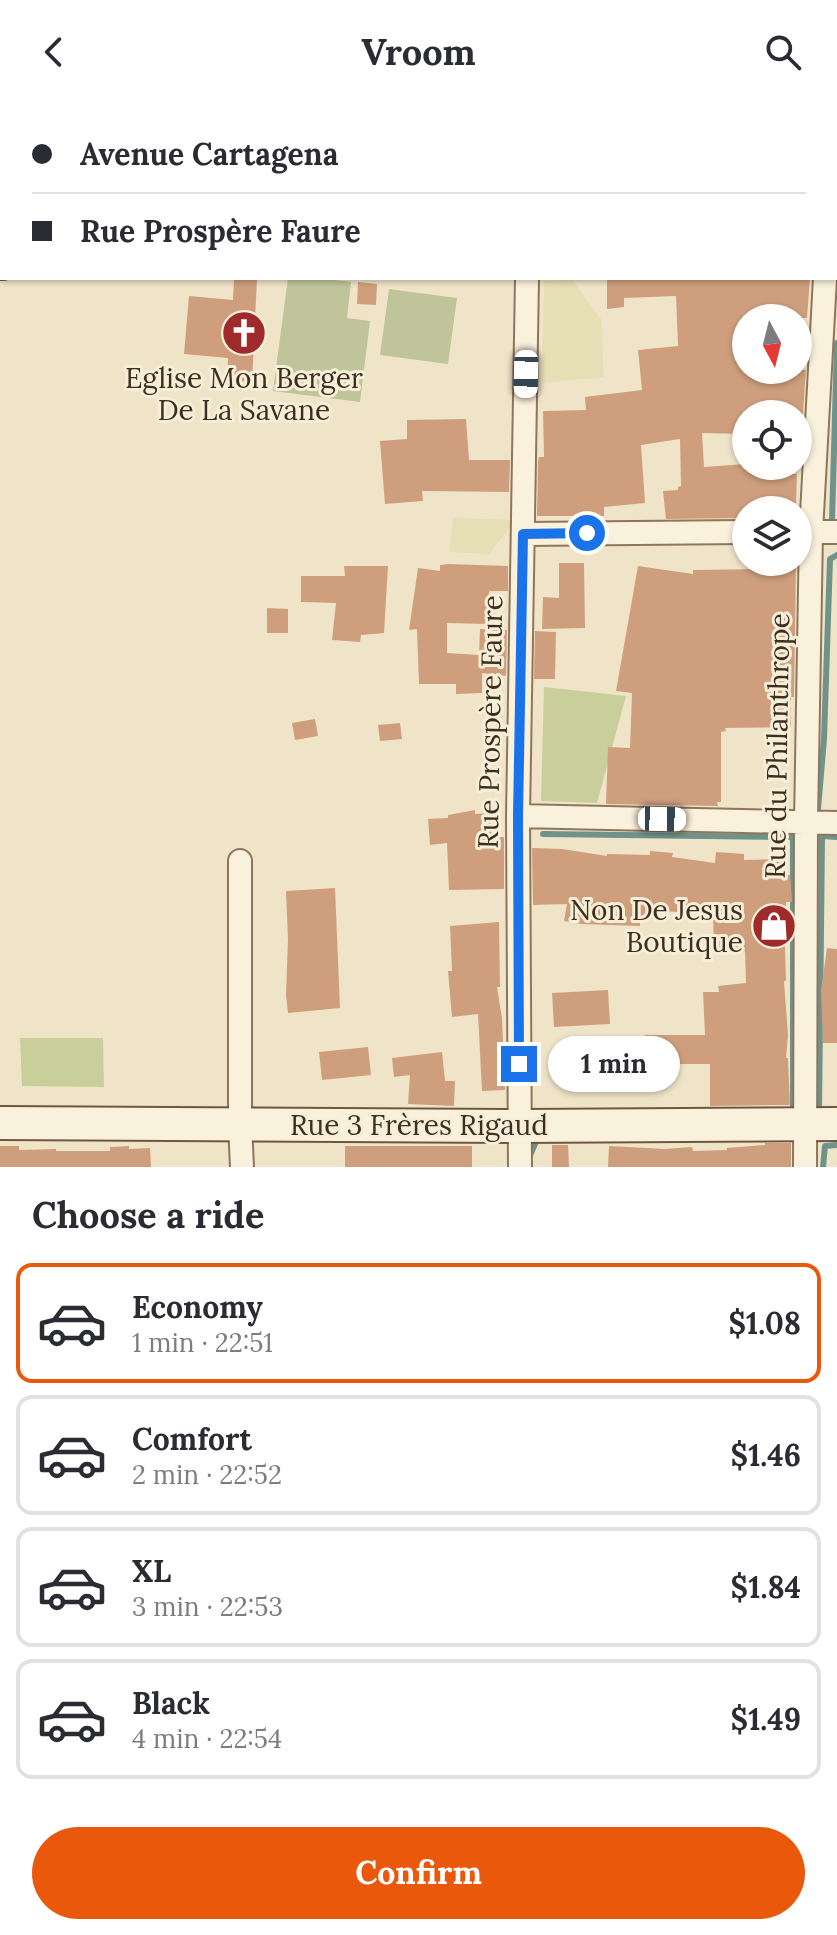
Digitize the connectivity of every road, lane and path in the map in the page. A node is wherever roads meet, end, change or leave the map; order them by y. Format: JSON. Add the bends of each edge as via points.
{"nodes":[{"id":1,"x":527,"y":280,"type":"edge"},
{"id":2,"x":825,"y":280,"type":"edge"},
{"id":3,"x":807,"y":496,"type":"edge"},
{"id":4,"x":732,"y":532,"type":"edge"},
{"id":5,"x":812,"y":532,"type":"edge"},
{"id":6,"x":837,"y":532,"type":"edge"},
{"id":7,"x":523,"y":534,"type":"junction"},
{"id":8,"x":804,"y":576,"type":"edge"},
{"id":9,"x":518,"y":816,"type":"junction"},
{"id":10,"x":806,"y":822,"type":"junction"},
{"id":11,"x":837,"y":823,"type":"edge"},
{"id":12,"x":240,"y":861,"type":"dead end"},
{"id":13,"x":0,"y":1123,"type":"edge"},
{"id":14,"x":805,"y":1123,"type":"junction"},
{"id":15,"x":240,"y":1124,"type":"junction"},
{"id":16,"x":837,"y":1124,"type":"edge"},
{"id":17,"x":520,"y":1126,"type":"junction"},
{"id":18,"x":242,"y":1167,"type":"edge"},
{"id":19,"x":520,"y":1167,"type":"edge"},
{"id":20,"x":805,"y":1167,"type":"edge"}],
"edges":[{"from":1,"to":7,"type":"street","name":"Rue Prospère Faure"},
{"from":2,"to":3,"type":"street","name":"Rue du Philanthrope"},
{"from":4,"to":7,"type":"street"},
{"from":5,"to":6,"type":"street"},
{"from":7,"to":9,"type":"street","name":"Rue Prospère Faure"},
{"from":8,"to":10,"type":"street","name":"Rue du Philanthrope"},
{"from":9,"to":10,"type":"street"},
{"from":9,"to":17,"type":"street","name":"Rue Prospère Faure"},
{"from":10,"to":11,"type":"street"},
{"from":10,"to":14,"type":"street","name":"Rue du Philanthrope"},
{"from":12,"to":15,"type":"street"},
{"from":13,"to":15,"type":"street","name":"Rue 3 Frères Rigaud"},
{"from":14,"to":16,"type":"street","name":"Rue 3 Frères Rigaud"},
{"from":14,"to":17,"type":"street","name":"Rue 3 Frères Rigaud"},
{"from":14,"to":20,"type":"street","name":"Rue du Philanthrope"},
{"from":15,"to":17,"type":"street","name":"Rue 3 Frères Rigaud"},
{"from":15,"to":18,"type":"street"},
{"from":17,"to":19,"type":"street","name":"Rue Prospère Faure"}]}
